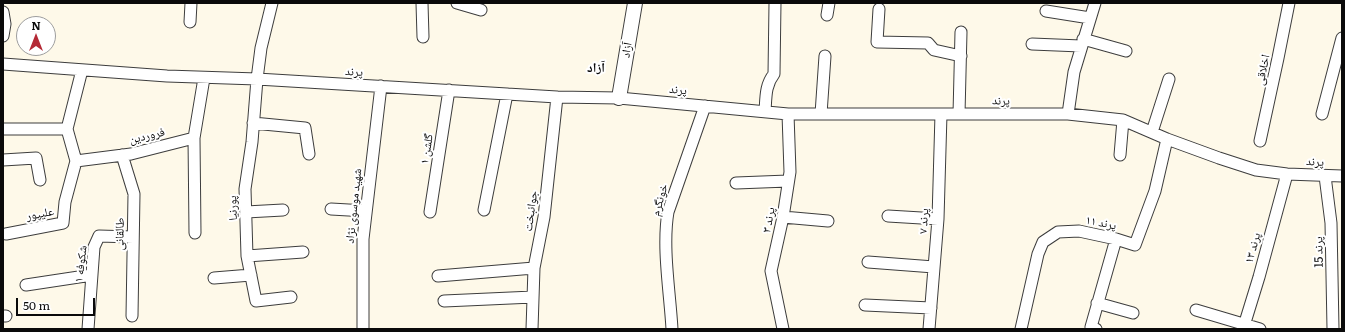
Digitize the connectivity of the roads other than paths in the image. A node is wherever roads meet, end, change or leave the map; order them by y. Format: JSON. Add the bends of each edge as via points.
{"nodes":[{"id":1,"x":191,"y":3,"type":"edge"},
{"id":2,"x":272,"y":3,"type":"edge"},
{"id":3,"x":422,"y":3,"type":"edge"},
{"id":4,"x":457,"y":3,"type":"edge"},
{"id":5,"x":635,"y":3,"type":"edge"},
{"id":6,"x":775,"y":3,"type":"edge"},
{"id":7,"x":829,"y":3,"type":"edge"},
{"id":8,"x":1095,"y":3,"type":"edge"},
{"id":9,"x":1289,"y":3,"type":"edge"},
{"id":10,"x":879,"y":9,"type":"dead end"},
{"id":11,"x":481,"y":10,"type":"dead end"},
{"id":12,"x":1046,"y":11,"type":"dead end"},
{"id":13,"x":3,"y":12,"type":"edge"},
{"id":14,"x":827,"y":15,"type":"dead end"},
{"id":15,"x":1090,"y":18,"type":"junction"},
{"id":16,"x":190,"y":22,"type":"dead end"},
{"id":17,"x":961,"y":32,"type":"dead end"},
{"id":18,"x":3,"y":36,"type":"edge"},
{"id":19,"x":423,"y":37,"type":"dead end"},
{"id":20,"x":1342,"y":38,"type":"edge"},
{"id":21,"x":1082,"y":43,"type":"junction"},
{"id":22,"x":1032,"y":44,"type":"dead end"},
{"id":23,"x":1126,"y":51,"type":"dead end"},
{"id":24,"x":825,"y":56,"type":"dead end"},
{"id":25,"x":961,"y":56,"type":"junction"},
{"id":26,"x":3,"y":64,"type":"edge"},
{"id":27,"x":82,"y":70,"type":"junction"},
{"id":28,"x":204,"y":78,"type":"junction"},
{"id":29,"x":257,"y":79,"type":"junction"},
{"id":30,"x":1169,"y":79,"type":"dead end"},
{"id":31,"x":381,"y":86,"type":"junction"},
{"id":32,"x":449,"y":90,"type":"junction"},
{"id":33,"x":507,"y":94,"type":"junction"},
{"id":34,"x":557,"y":96,"type":"junction"},
{"id":35,"x":619,"y":98,"type":"junction"},
{"id":36,"x":705,"y":106,"type":"junction"},
{"id":37,"x":765,"y":112,"type":"junction"},
{"id":38,"x":788,"y":114,"type":"junction"},
{"id":39,"x":821,"y":114,"type":"junction"},
{"id":40,"x":941,"y":114,"type":"junction"},
{"id":41,"x":959,"y":114,"type":"junction"},
{"id":42,"x":1068,"y":114,"type":"junction"},
{"id":43,"x":1322,"y":114,"type":"dead end"},
{"id":44,"x":1122,"y":120,"type":"junction"},
{"id":45,"x":254,"y":123,"type":"junction"},
{"id":46,"x":3,"y":129,"type":"edge"},
{"id":47,"x":67,"y":129,"type":"junction"},
{"id":48,"x":1152,"y":132,"type":"junction"},
{"id":49,"x":194,"y":138,"type":"junction"},
{"id":50,"x":1167,"y":139,"type":"junction"},
{"id":51,"x":1260,"y":141,"type":"dead end"},
{"id":52,"x":309,"y":154,"type":"dead end"},
{"id":53,"x":122,"y":155,"type":"junction"},
{"id":54,"x":1120,"y":155,"type":"dead end"},
{"id":55,"x":3,"y":160,"type":"edge"},
{"id":56,"x":76,"y":161,"type":"junction"},
{"id":57,"x":1287,"y":174,"type":"junction"},
{"id":58,"x":1325,"y":176,"type":"junction"},
{"id":59,"x":1342,"y":176,"type":"edge"},
{"id":60,"x":40,"y":180,"type":"dead end"},
{"id":61,"x":788,"y":181,"type":"junction"},
{"id":62,"x":736,"y":183,"type":"dead end"},
{"id":63,"x":283,"y":210,"type":"dead end"},
{"id":64,"x":331,"y":210,"type":"dead end"},
{"id":65,"x":366,"y":210,"type":"junction"},
{"id":66,"x":484,"y":210,"type":"dead end"},
{"id":67,"x":246,"y":212,"type":"junction"},
{"id":68,"x":430,"y":212,"type":"dead end"},
{"id":69,"x":888,"y":216,"type":"dead end"},
{"id":70,"x":783,"y":217,"type":"junction"},
{"id":71,"x":938,"y":220,"type":"junction"},
{"id":72,"x":828,"y":221,"type":"dead end"},
{"id":73,"x":195,"y":233,"type":"dead end"},
{"id":74,"x":6,"y":234,"type":"dead end"},
{"id":75,"x":133,"y":237,"type":"junction"},
{"id":76,"x":1116,"y":239,"type":"junction"},
{"id":77,"x":303,"y":252,"type":"dead end"},
{"id":78,"x":248,"y":256,"type":"junction"},
{"id":79,"x":868,"y":262,"type":"dead end"},
{"id":80,"x":934,"y":267,"type":"junction"},
{"id":81,"x":534,"y":268,"type":"junction"},
{"id":82,"x":92,"y":275,"type":"junction"},
{"id":83,"x":251,"y":276,"type":"junction"},
{"id":84,"x":438,"y":276,"type":"dead end"},
{"id":85,"x":1337,"y":276,"type":"edge"},
{"id":86,"x":214,"y":278,"type":"dead end"},
{"id":87,"x":26,"y":285,"type":"dead end"},
{"id":88,"x":291,"y":296,"type":"dead end"},
{"id":89,"x":533,"y":297,"type":"junction"},
{"id":90,"x":444,"y":301,"type":"dead end"},
{"id":91,"x":1097,"y":303,"type":"junction"},
{"id":92,"x":865,"y":305,"type":"dead end"},
{"id":93,"x":931,"y":308,"type":"junction"},
{"id":94,"x":1196,"y":310,"type":"dead end"},
{"id":95,"x":1133,"y":313,"type":"dead end"},
{"id":96,"x":132,"y":316,"type":"dead end"},
{"id":97,"x":1244,"y":327,"type":"edge"},
{"id":98,"x":88,"y":329,"type":"edge"},
{"id":99,"x":363,"y":329,"type":"edge"},
{"id":100,"x":532,"y":329,"type":"edge"},
{"id":101,"x":672,"y":329,"type":"edge"},
{"id":102,"x":783,"y":329,"type":"edge"},
{"id":103,"x":929,"y":329,"type":"edge"},
{"id":104,"x":1021,"y":329,"type":"edge"},
{"id":105,"x":1096,"y":329,"type":"edge"},
{"id":106,"x":1260,"y":329,"type":"edge"},
{"id":107,"x":1333,"y":329,"type":"edge"}],
"edges":[{"from":1,"to":16,"type":"street"},
{"from":2,"to":29,"type":"street","name":"پورنیا","via":[[261,48]]},
{"from":3,"to":19,"type":"street"},
{"from":4,"to":11,"type":"street"},
{"from":5,"to":35,"type":"street","name":"آزاد"},
{"from":6,"to":37,"type":"street","via":[[774,74],[767,87]]},
{"from":7,"to":14,"type":"street"},
{"from":8,"to":15,"type":"street"},
{"from":9,"to":51,"type":"street","name":"اخلاقی"},
{"from":10,"to":25,"type":"street","via":[[877,42],[928,43],[934,50]]},
{"from":12,"to":15,"type":"street"},
{"from":13,"to":18,"type":"street"},
{"from":15,"to":21,"type":"street"},
{"from":17,"to":25,"type":"street"},
{"from":20,"to":43,"type":"street"},
{"from":21,"to":22,"type":"street"},
{"from":21,"to":23,"type":"street"},
{"from":21,"to":42,"type":"street","via":[[1074,72]]},
{"from":24,"to":39,"type":"street"},
{"from":25,"to":41,"type":"street"},
{"from":26,"to":27,"type":"street","name":"پرند"},
{"from":27,"to":28,"type":"street","name":"پرند"},
{"from":27,"to":47,"type":"street"},
{"from":28,"to":29,"type":"street","name":"پرند"},
{"from":28,"to":49,"type":"street"},
{"from":29,"to":31,"type":"street","name":"پرند"},
{"from":29,"to":45,"type":"street","name":"پورنیا"},
{"from":30,"to":48,"type":"street"},
{"from":31,"to":32,"type":"street","name":"پرند"},
{"from":31,"to":65,"type":"street","name":"شهید موسوی نژاد"},
{"from":32,"to":33,"type":"street","name":"پرند"},
{"from":32,"to":68,"type":"street","name":"گلشن ۱"},
{"from":33,"to":34,"type":"street","name":"پرند"},
{"from":33,"to":66,"type":"street"},
{"from":34,"to":35,"type":"street","name":"پرند"},
{"from":34,"to":81,"type":"street","name":"جوانبخت","via":[[544,216]]},
{"from":35,"to":36,"type":"street","name":"پرند"},
{"from":36,"to":37,"type":"street","name":"پرند"},
{"from":36,"to":101,"type":"street","name":"خونگرم","via":[[668,212],[666,249]]},
{"from":37,"to":38,"type":"street","name":"پرند"},
{"from":38,"to":39,"type":"street","name":"پرند"},
{"from":38,"to":61,"type":"street","name":"پرند ۳"},
{"from":39,"to":40,"type":"street","name":"پرند"},
{"from":40,"to":41,"type":"street","name":"پرند"},
{"from":40,"to":71,"type":"street","name":"پرند ۷"},
{"from":41,"to":42,"type":"street","name":"پرند"},
{"from":42,"to":44,"type":"street","name":"پرند"},
{"from":44,"to":48,"type":"street","name":"پرند"},
{"from":44,"to":54,"type":"street"},
{"from":45,"to":52,"type":"street","via":[[305,128]]},
{"from":45,"to":67,"type":"street","name":"پورنیا","via":[[245,189]]},
{"from":46,"to":47,"type":"street"},
{"from":47,"to":56,"type":"street"},
{"from":48,"to":50,"type":"street","name":"پرند"},
{"from":49,"to":53,"type":"street","name":"فروردین"},
{"from":49,"to":73,"type":"street"},
{"from":50,"to":57,"type":"street","name":"پرند","via":[[1237,165]]},
{"from":50,"to":76,"type":"street","name":"پرند ۱۱","via":[[1155,191],[1135,245]]},
{"from":53,"to":56,"type":"street","name":"فروردین"},
{"from":53,"to":75,"type":"street","name":"طالقانی","via":[[134,194]]},
{"from":55,"to":60,"type":"street","via":[[36,158]]},
{"from":56,"to":74,"type":"street","name":"علیپور","via":[[65,202],[63,223]]},
{"from":57,"to":58,"type":"street","name":"پرند"},
{"from":57,"to":97,"type":"street","name":"پرند ۱۳"},
{"from":58,"to":59,"type":"street","name":"پرند"},
{"from":58,"to":85,"type":"street","name":"پرند 15"},
{"from":61,"to":62,"type":"street"},
{"from":61,"to":70,"type":"street","name":"پرند ۳"},
{"from":63,"to":67,"type":"street"},
{"from":64,"to":65,"type":"street"},
{"from":65,"to":99,"type":"street","name":"شهید موسوی نژاد","via":[[363,239]]},
{"from":67,"to":78,"type":"street","name":"پورنیا"},
{"from":69,"to":71,"type":"street"},
{"from":70,"to":72,"type":"street"},
{"from":70,"to":102,"type":"street","name":"پرند ۳","via":[[771,271]]},
{"from":71,"to":80,"type":"street","name":"پرند ۷"},
{"from":75,"to":82,"type":"street","name":"شکوفه ۱","via":[[99,236],[94,247]]},
{"from":75,"to":96,"type":"street","name":"طالقانی"},
{"from":76,"to":91,"type":"street"},
{"from":76,"to":104,"type":"street","name":"پرند ۱۱","via":[[1080,231],[1058,232],[1044,242],[1038,254]]},
{"from":77,"to":78,"type":"street"},
{"from":78,"to":83,"type":"street","name":"پورنیا"},
{"from":79,"to":80,"type":"street"},
{"from":80,"to":93,"type":"street","name":"پرند ۷"},
{"from":81,"to":84,"type":"street"},
{"from":81,"to":89,"type":"street","name":"جوانبخت"},
{"from":82,"to":87,"type":"street"},
{"from":82,"to":98,"type":"street","name":"شکوفه ۱"},
{"from":83,"to":86,"type":"street"},
{"from":83,"to":88,"type":"street","name":"پورنیا","via":[[256,301]]},
{"from":85,"to":107,"type":"street","name":"پرند 15"},
{"from":89,"to":90,"type":"street"},
{"from":89,"to":100,"type":"street","name":"جوانبخت"},
{"from":91,"to":95,"type":"street"},
{"from":91,"to":105,"type":"street","via":[[1091,327]]},
{"from":92,"to":93,"type":"street"},
{"from":93,"to":103,"type":"street","name":"پرند ۷"},
{"from":94,"to":97,"type":"street"},
{"from":97,"to":106,"type":"street"}]}
